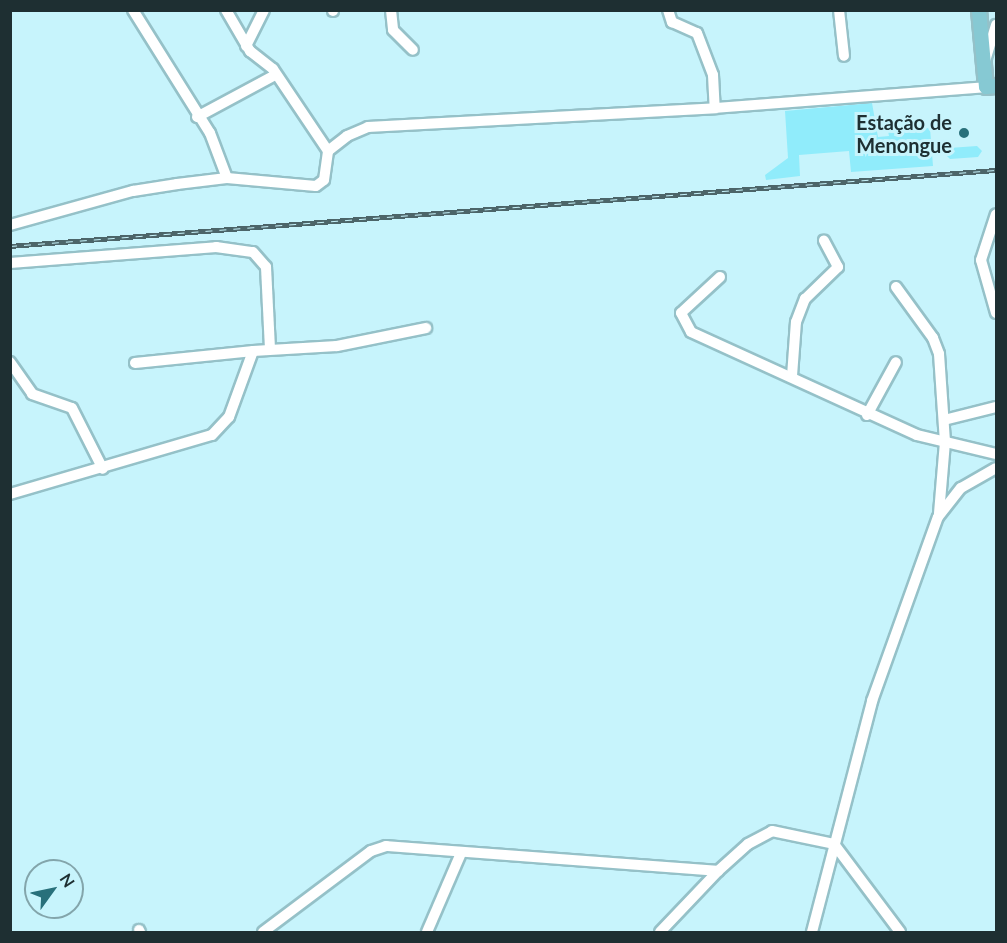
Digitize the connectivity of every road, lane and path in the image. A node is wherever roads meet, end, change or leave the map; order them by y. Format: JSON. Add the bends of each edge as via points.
{"nodes":[{"id":1,"x":133,"y":10,"type":"edge"},
{"id":2,"x":226,"y":10,"type":"edge"},
{"id":3,"x":264,"y":10,"type":"edge"},
{"id":4,"x":391,"y":10,"type":"edge"},
{"id":5,"x":668,"y":10,"type":"edge"},
{"id":6,"x":839,"y":10,"type":"edge"},
{"id":7,"x":979,"y":10,"type":"edge"},
{"id":8,"x":996,"y":27,"type":"edge"},
{"id":9,"x":246,"y":46,"type":"junction"},
{"id":10,"x":413,"y":50,"type":"dead end"},
{"id":11,"x":844,"y":56,"type":"dead end"},
{"id":12,"x":984,"y":64,"type":"junction"},
{"id":13,"x":275,"y":75,"type":"junction"},
{"id":14,"x":991,"y":87,"type":"edge"},
{"id":15,"x":715,"y":108,"type":"junction"},
{"id":16,"x":197,"y":117,"type":"junction"},
{"id":17,"x":328,"y":152,"type":"junction"},
{"id":18,"x":227,"y":178,"type":"junction"},
{"id":19,"x":996,"y":213,"type":"edge"},
{"id":20,"x":10,"y":225,"type":"edge"},
{"id":21,"x":824,"y":241,"type":"dead end"},
{"id":22,"x":10,"y":263,"type":"edge"},
{"id":23,"x":720,"y":277,"type":"dead end"},
{"id":24,"x":896,"y":287,"type":"dead end"},
{"id":25,"x":996,"y":313,"type":"edge"},
{"id":26,"x":426,"y":328,"type":"dead end"},
{"id":27,"x":270,"y":348,"type":"junction"},
{"id":28,"x":253,"y":351,"type":"junction"},
{"id":29,"x":10,"y":362,"type":"edge"},
{"id":30,"x":896,"y":362,"type":"dead end"},
{"id":31,"x":135,"y":363,"type":"dead end"},
{"id":32,"x":792,"y":376,"type":"junction"},
{"id":33,"x":996,"y":407,"type":"edge"},
{"id":34,"x":867,"y":415,"type":"junction"},
{"id":35,"x":944,"y":420,"type":"junction"},
{"id":36,"x":945,"y":442,"type":"junction"},
{"id":37,"x":996,"y":454,"type":"edge"},
{"id":38,"x":996,"y":468,"type":"edge"},
{"id":39,"x":103,"y":469,"type":"junction"},
{"id":40,"x":10,"y":494,"type":"edge"},
{"id":41,"x":938,"y":517,"type":"junction"},
{"id":42,"x":834,"y":844,"type":"junction"},
{"id":43,"x":461,"y":853,"type":"junction"},
{"id":44,"x":717,"y":871,"type":"junction"},
{"id":45,"x":263,"y":933,"type":"edge"},
{"id":46,"x":427,"y":933,"type":"edge"},
{"id":47,"x":660,"y":933,"type":"edge"},
{"id":48,"x":812,"y":933,"type":"edge"},
{"id":49,"x":900,"y":933,"type":"edge"}],
"edges":[{"from":1,"to":16,"type":"street"},
{"from":2,"to":9,"type":"street"},
{"from":3,"to":9,"type":"street"},
{"from":4,"to":10,"type":"street","via":[[393,30]]},
{"from":5,"to":15,"type":"street","via":[[672,22],[697,33],[713,75]]},
{"from":6,"to":11,"type":"street"},
{"from":7,"to":12,"type":"main road"},
{"from":8,"to":12,"type":"street"},
{"from":9,"to":13,"type":"street"},
{"from":12,"to":14,"type":"main road"},
{"from":13,"to":16,"type":"street"},
{"from":13,"to":17,"type":"street"},
{"from":14,"to":15,"type":"street"},
{"from":15,"to":17,"type":"street","via":[[368,127],[346,136]]},
{"from":16,"to":18,"type":"street","via":[[210,133]]},
{"from":17,"to":18,"type":"street","via":[[324,180],[312,188]]},
{"from":18,"to":20,"type":"street","via":[[133,191]]},
{"from":19,"to":25,"type":"street","via":[[981,260]]},
{"from":21,"to":32,"type":"street","via":[[838,267],[805,299],[796,322]]},
{"from":22,"to":27,"type":"street","via":[[216,247],[253,252],[266,267]]},
{"from":23,"to":32,"type":"street","via":[[681,313],[687,328]]},
{"from":24,"to":35,"type":"street","via":[[936,345]]},
{"from":26,"to":27,"type":"street","via":[[337,346]]},
{"from":27,"to":28,"type":"street"},
{"from":28,"to":31,"type":"street"},
{"from":28,"to":39,"type":"street","via":[[229,417],[218,431]]},
{"from":29,"to":39,"type":"street","via":[[32,394],[72,408]]},
{"from":30,"to":34,"type":"street"},
{"from":32,"to":34,"type":"street"},
{"from":33,"to":35,"type":"street"},
{"from":34,"to":36,"type":"street"},
{"from":35,"to":36,"type":"street"},
{"from":36,"to":37,"type":"street"},
{"from":36,"to":41,"type":"street"},
{"from":38,"to":41,"type":"street","via":[[961,488]]},
{"from":39,"to":40,"type":"street","via":[[87,470]]},
{"from":41,"to":42,"type":"street","via":[[872,701]]},
{"from":42,"to":44,"type":"street","via":[[772,831],[748,844]]},
{"from":42,"to":48,"type":"street"},
{"from":42,"to":49,"type":"street"},
{"from":43,"to":44,"type":"street"},
{"from":43,"to":45,"type":"street","via":[[401,846],[371,850]]},
{"from":43,"to":46,"type":"street"},
{"from":44,"to":47,"type":"street"}]}
